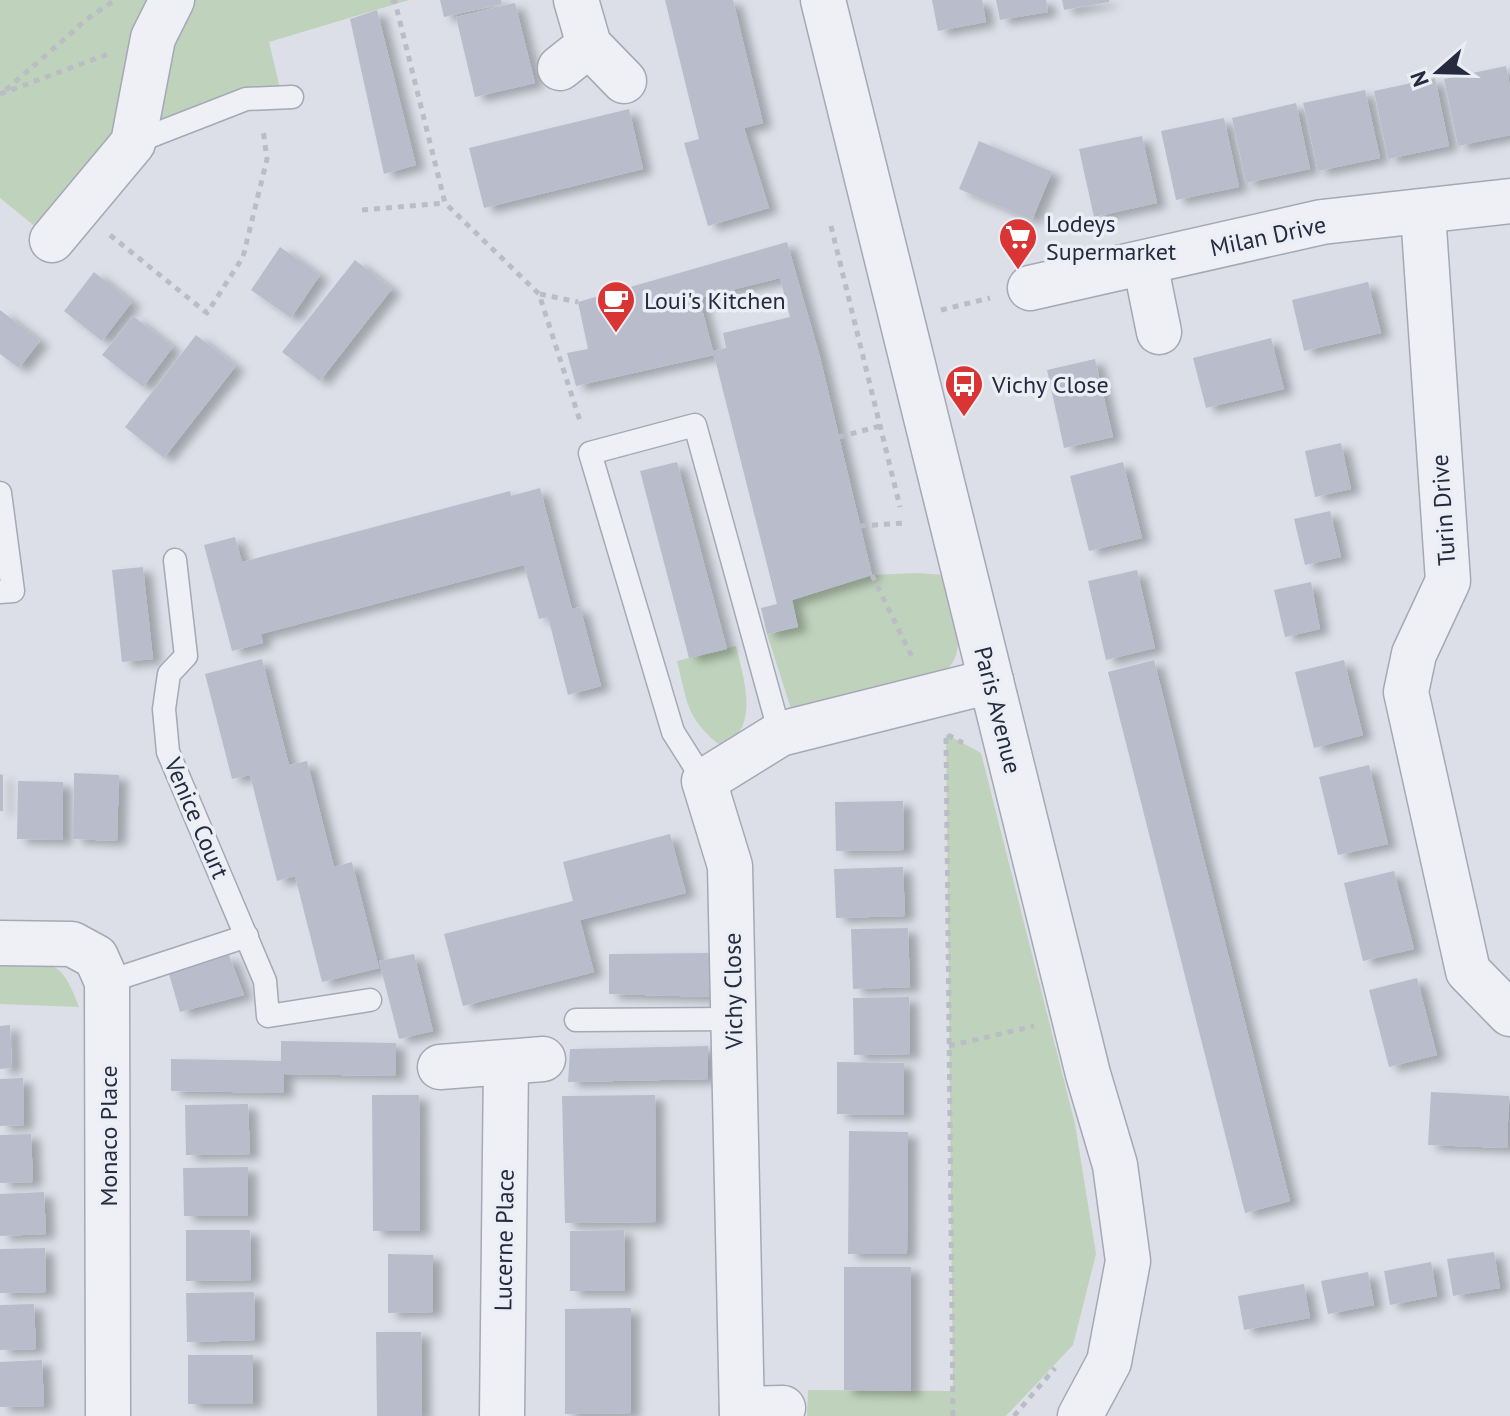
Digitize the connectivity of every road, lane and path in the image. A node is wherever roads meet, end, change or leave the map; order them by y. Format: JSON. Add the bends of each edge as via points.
{"nodes":[{"id":1,"x":115,"y":0,"type":"edge"},
{"id":2,"x":391,"y":0,"type":"edge"},
{"id":3,"x":576,"y":0,"type":"edge"},
{"id":4,"x":823,"y":0,"type":"edge"},
{"id":5,"x":162,"y":19,"type":"edge"},
{"id":6,"x":624,"y":81,"type":"dead end"},
{"id":7,"x":1,"y":94,"type":"edge"},
{"id":8,"x":292,"y":97,"type":"dead end"},
{"id":9,"x":259,"y":99,"type":"junction"},
{"id":10,"x":133,"y":143,"type":"junction"},
{"id":11,"x":1510,"y":201,"type":"edge"},
{"id":12,"x":445,"y":203,"type":"junction"},
{"id":13,"x":362,"y":210,"type":"dead end"},
{"id":14,"x":1423,"y":213,"type":"junction"},
{"id":15,"x":65,"y":225,"type":"joint"},
{"id":16,"x":1145,"y":263,"type":"junction"},
{"id":17,"x":1030,"y":288,"type":"joint"},
{"id":18,"x":539,"y":294,"type":"junction"},
{"id":19,"x":578,"y":302,"type":"dead end"},
{"id":20,"x":902,"y":319,"type":"junction"},
{"id":21,"x":1159,"y":332,"type":"dead end"},
{"id":22,"x":880,"y":426,"type":"dead end"},
{"id":23,"x":839,"y":437,"type":"dead end"},
{"id":24,"x":590,"y":453,"type":"junction"},
{"id":25,"x":0,"y":493,"type":"edge"},
{"id":26,"x":904,"y":523,"type":"dead end"},
{"id":27,"x":860,"y":526,"type":"dead end"},
{"id":28,"x":175,"y":560,"type":"dead end"},
{"id":29,"x":872,"y":575,"type":"dead end"},
{"id":30,"x":0,"y":592,"type":"edge"},
{"id":31,"x":991,"y":681,"type":"junction"},
{"id":32,"x":930,"y":694,"type":"junction"},
{"id":33,"x":780,"y":734,"type":"junction"},
{"id":34,"x":969,"y":747,"type":"dead end"},
{"id":35,"x":704,"y":781,"type":"junction"},
{"id":36,"x":247,"y":936,"type":"junction"},
{"id":37,"x":0,"y":943,"type":"edge"},
{"id":38,"x":107,"y":982,"type":"junction"},
{"id":39,"x":370,"y":1000,"type":"dead end"},
{"id":40,"x":1510,"y":1014,"type":"edge"},
{"id":41,"x":733,"y":1019,"type":"junction"},
{"id":42,"x":576,"y":1020,"type":"dead end"},
{"id":43,"x":1047,"y":1023,"type":"dead end"},
{"id":44,"x":949,"y":1046,"type":"junction"},
{"id":45,"x":440,"y":1067,"type":"dead end"},
{"id":46,"x":1064,"y":1356,"type":"dead end"},
{"id":47,"x":755,"y":1411,"type":"edge"},
{"id":48,"x":108,"y":1416,"type":"edge"},
{"id":49,"x":502,"y":1416,"type":"edge"},
{"id":50,"x":953,"y":1416,"type":"edge"},
{"id":51,"x":1014,"y":1416,"type":"edge"},
{"id":52,"x":1080,"y":1416,"type":"edge"}],
"edges":[{"from":1,"to":7,"type":"path"},
{"from":2,"to":12,"type":"path"},
{"from":3,"to":6,"type":"street","via":[[575,57]]},
{"from":4,"to":20,"type":"street","name":"Paris Avenue"},
{"from":5,"to":7,"type":"path"},
{"from":5,"to":10,"type":"street"},
{"from":8,"to":9,"type":"lane"},
{"from":9,"to":10,"type":"lane","via":[[246,99]]},
{"from":9,"to":15,"type":"path","via":[[267,159],[243,257],[207,313]]},
{"from":10,"to":15,"type":"street"},
{"from":11,"to":14,"type":"street","name":"Milan Drive"},
{"from":12,"to":13,"type":"path"},
{"from":12,"to":18,"type":"path"},
{"from":14,"to":16,"type":"street","name":"Milan Drive","via":[[1322,222]]},
{"from":14,"to":40,"type":"street","name":"Turin Drive","via":[[1448,581],[1414,654],[1406,692],[1468,971]]},
{"from":16,"to":17,"type":"street","name":"Milan Drive"},
{"from":16,"to":21,"type":"street"},
{"from":17,"to":20,"type":"path"},
{"from":18,"to":19,"type":"path"},
{"from":18,"to":24,"type":"path"},
{"from":20,"to":31,"type":"street","name":"Paris Avenue"},
{"from":22,"to":23,"type":"path"},
{"from":24,"to":33,"type":"lane","via":[[695,425]]},
{"from":24,"to":35,"type":"lane","via":[[673,732]]},
{"from":25,"to":30,"type":"lane","via":[[13,591]]},
{"from":26,"to":27,"type":"path"},
{"from":28,"to":36,"type":"lane","name":"Venice Court","via":[[186,656],[169,674],[164,709],[168,752]]},
{"from":29,"to":32,"type":"path"},
{"from":31,"to":32,"type":"street"},
{"from":31,"to":52,"type":"street","name":"Paris Avenue","via":[[1115,1165],[1128,1261],[1109,1362]]},
{"from":32,"to":33,"type":"street"},
{"from":33,"to":35,"type":"street"},
{"from":34,"to":44,"type":"path","via":[[946,734]]},
{"from":35,"to":41,"type":"street","name":"Vichy Close","via":[[730,866]]},
{"from":36,"to":38,"type":"lane"},
{"from":36,"to":39,"type":"lane","name":"Venice Court","via":[[265,981],[268,1016]]},
{"from":37,"to":38,"type":"street","via":[[72,944],[96,957]]},
{"from":38,"to":48,"type":"street","name":"Monaco Place"},
{"from":41,"to":42,"type":"lane"},
{"from":41,"to":47,"type":"street","name":"Vichy Close"},
{"from":43,"to":44,"type":"path"},
{"from":44,"to":50,"type":"path"},
{"from":45,"to":49,"type":"street","name":"Lucerne Place","via":[[525,1062]]},
{"from":46,"to":51,"type":"path"}]}
